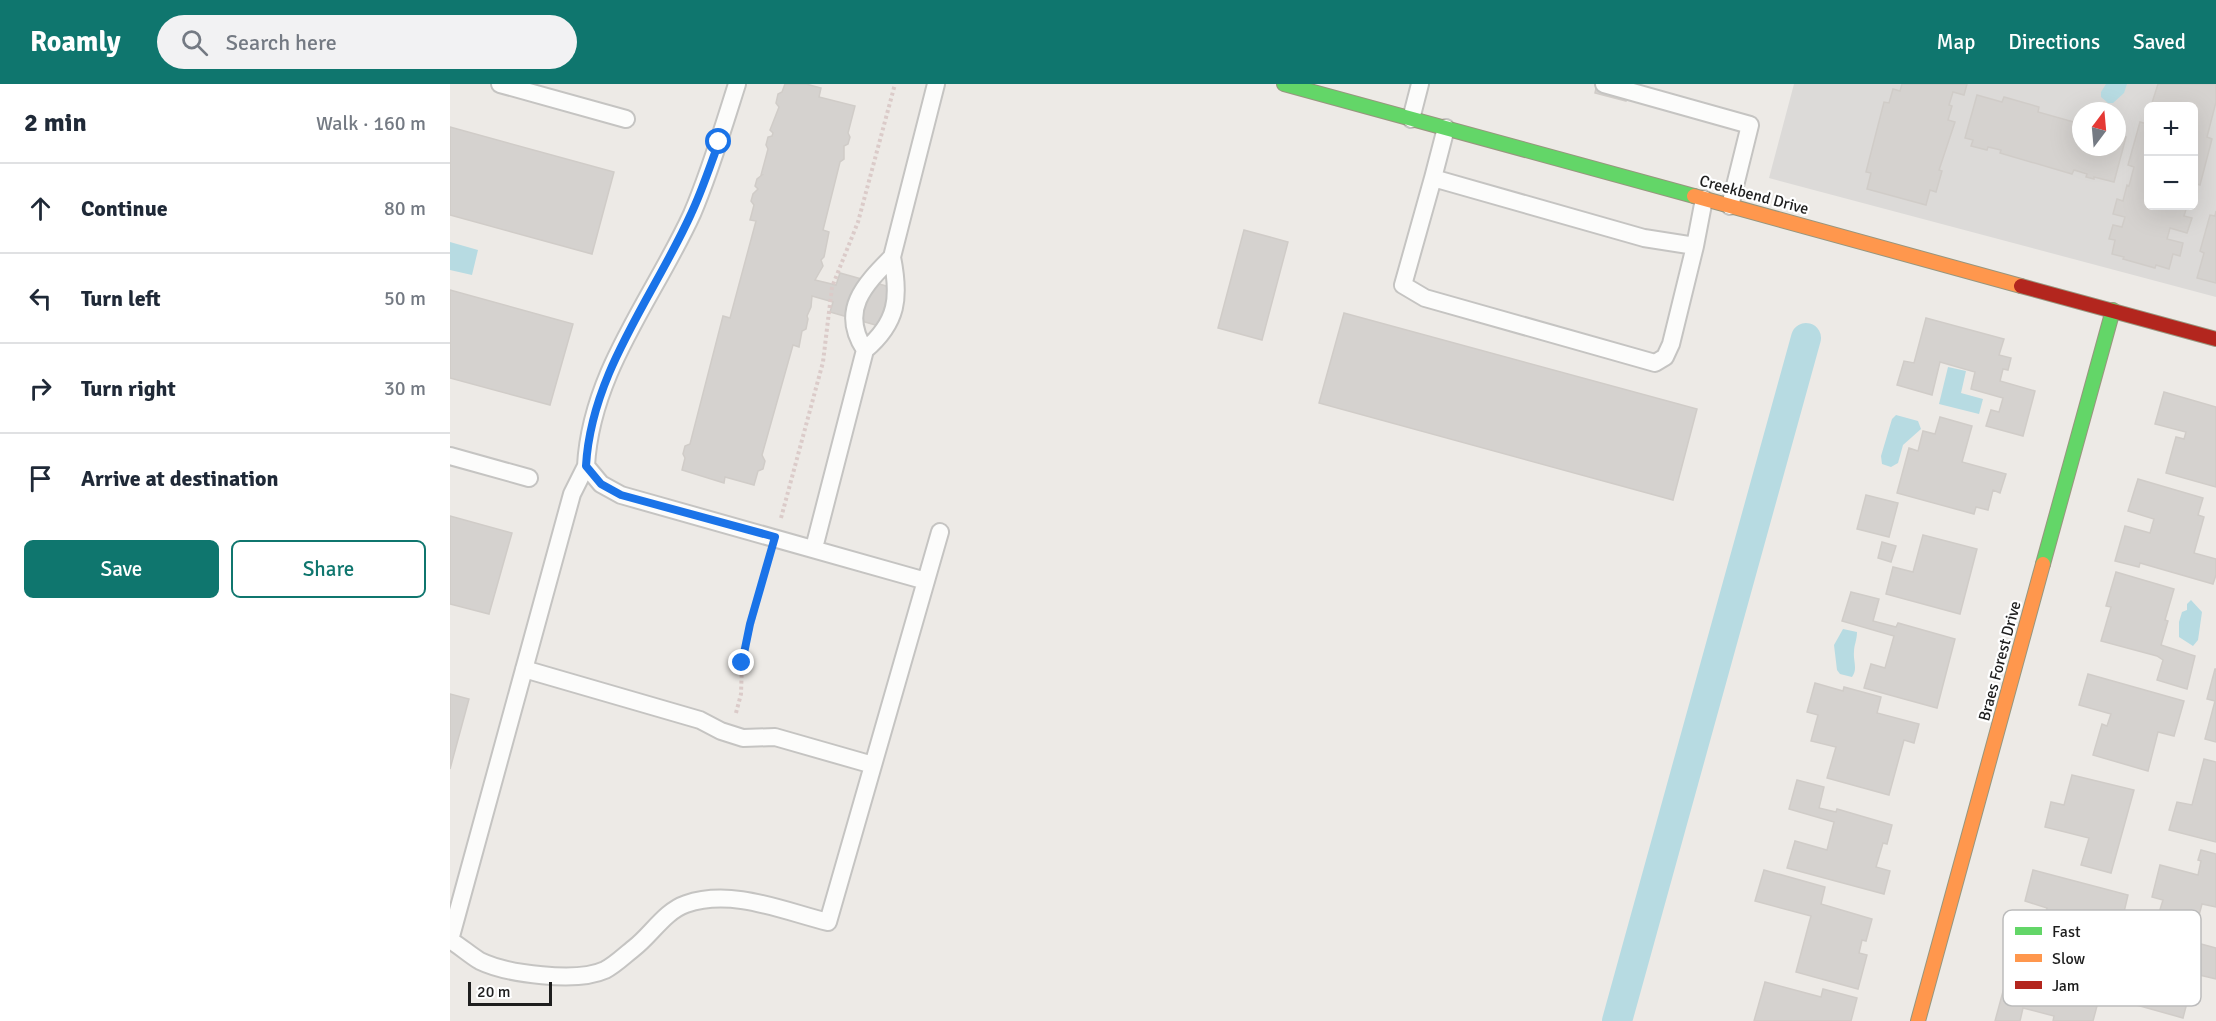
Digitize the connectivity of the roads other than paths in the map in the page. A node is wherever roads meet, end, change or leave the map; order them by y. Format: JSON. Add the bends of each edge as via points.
{"nodes":[{"id":1,"x":500,"y":84,"type":"edge"},
{"id":2,"x":737,"y":84,"type":"edge"},
{"id":3,"x":936,"y":84,"type":"edge"},
{"id":4,"x":1284,"y":84,"type":"edge"},
{"id":5,"x":1420,"y":84,"type":"edge"},
{"id":6,"x":1604,"y":84,"type":"edge"},
{"id":7,"x":1329,"y":90,"type":"edge"},
{"id":8,"x":626,"y":119,"type":"dead end"},
{"id":9,"x":1411,"y":119,"type":"junction"},
{"id":10,"x":1446,"y":129,"type":"junction"},
{"id":11,"x":1433,"y":178,"type":"junction"},
{"id":12,"x":1704,"y":199,"type":"junction"},
{"id":13,"x":1730,"y":206,"type":"junction"},
{"id":14,"x":1695,"y":246,"type":"junction"},
{"id":15,"x":892,"y":257,"type":"junction"},
{"id":16,"x":2113,"y":310,"type":"junction"},
{"id":17,"x":2216,"y":339,"type":"edge"},
{"id":18,"x":865,"y":350,"type":"junction"},
{"id":19,"x":450,"y":456,"type":"edge"},
{"id":20,"x":586,"y":466,"type":"junction"},
{"id":21,"x":530,"y":478,"type":"dead end"},
{"id":22,"x":940,"y":532,"type":"dead end"},
{"id":23,"x":814,"y":548,"type":"junction"},
{"id":24,"x":926,"y":581,"type":"junction"},
{"id":25,"x":524,"y":669,"type":"junction"},
{"id":26,"x":873,"y":765,"type":"junction"},
{"id":27,"x":1918,"y":1021,"type":"edge"}],
"edges":[{"from":1,"to":8,"type":"lane"},
{"from":2,"to":20,"type":"lane","via":[[692,214],[613,361],[587,442]]},
{"from":3,"to":15,"type":"lane"},
{"from":4,"to":7,"type":"street","name":"Creekbend Drive"},
{"from":5,"to":9,"type":"lane"},
{"from":6,"to":13,"type":"lane","via":[[1750,125]]},
{"from":7,"to":9,"type":"street","name":"Creekbend Drive"},
{"from":9,"to":10,"type":"street","name":"Creekbend Drive"},
{"from":10,"to":11,"type":"lane"},
{"from":10,"to":12,"type":"street","name":"Creekbend Drive"},
{"from":11,"to":14,"type":"lane","via":[[1644,238]]},
{"from":11,"to":14,"type":"lane","via":[[1403,285],[1425,298],[1655,363],[1665,357],[1671,344]]},
{"from":12,"to":13,"type":"street","name":"Creekbend Drive"},
{"from":12,"to":14,"type":"lane"},
{"from":13,"to":16,"type":"street","name":"Creekbend Drive"},
{"from":15,"to":18,"type":"lane","via":[[897,283],[895,310],[881,336]]},
{"from":15,"to":18,"type":"lane","via":[[866,283],[854,309],[856,336]]},
{"from":16,"to":17,"type":"street","name":"Creekbend Drive"},
{"from":16,"to":27,"type":"street","name":"Braes Forest Drive"},
{"from":18,"to":23,"type":"lane"},
{"from":19,"to":21,"type":"lane"},
{"from":20,"to":23,"type":"lane","via":[[601,484],[621,495]]},
{"from":20,"to":25,"type":"lane","via":[[572,494]]},
{"from":22,"to":24,"type":"lane"},
{"from":23,"to":24,"type":"lane"},
{"from":24,"to":26,"type":"lane"},
{"from":25,"to":26,"type":"lane","via":[[700,720],[743,738],[775,737]]},
{"from":25,"to":26,"type":"lane","via":[[450,940],[481,961],[510,969],[566,978],[606,969],[684,905],[708,899],[735,898],[828,922]]}]}
